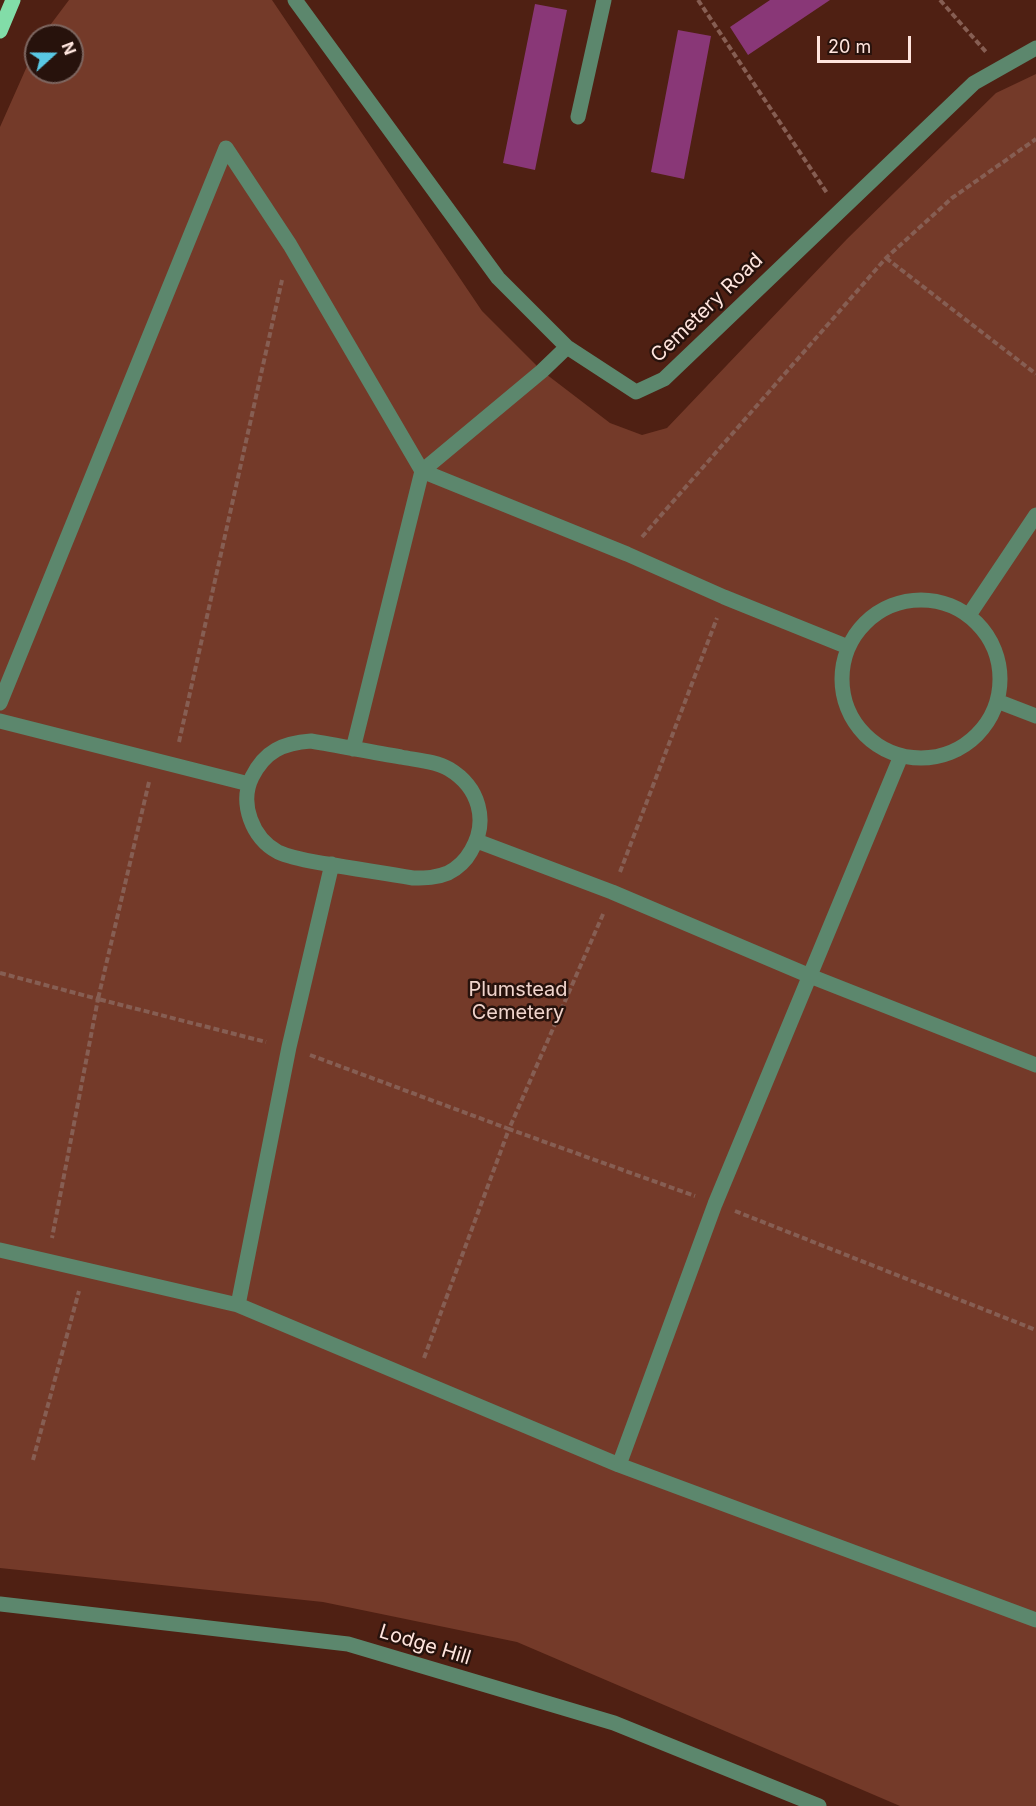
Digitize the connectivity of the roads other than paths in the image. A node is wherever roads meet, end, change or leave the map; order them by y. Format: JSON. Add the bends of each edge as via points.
{"nodes":[{"id":1,"x":13,"y":0,"type":"edge"},
{"id":2,"x":295,"y":0,"type":"edge"},
{"id":3,"x":604,"y":0,"type":"edge"},
{"id":4,"x":2,"y":23,"type":"edge"},
{"id":5,"x":1036,"y":48,"type":"edge"},
{"id":6,"x":578,"y":117,"type":"dead end"},
{"id":7,"x":567,"y":347,"type":"junction"},
{"id":8,"x":422,"y":471,"type":"junction"},
{"id":9,"x":1036,"y":515,"type":"edge"},
{"id":10,"x":969,"y":615,"type":"junction"},
{"id":11,"x":848,"y":647,"type":"junction"},
{"id":12,"x":997,"y":701,"type":"junction"},
{"id":13,"x":0,"y":703,"type":"edge"},
{"id":14,"x":1036,"y":716,"type":"edge"},
{"id":15,"x":0,"y":721,"type":"edge"},
{"id":16,"x":353,"y":748,"type":"junction"},
{"id":17,"x":901,"y":756,"type":"junction"},
{"id":18,"x":249,"y":783,"type":"junction"},
{"id":19,"x":477,"y":841,"type":"junction"},
{"id":20,"x":332,"y":864,"type":"junction"},
{"id":21,"x":810,"y":976,"type":"junction"},
{"id":22,"x":1036,"y":1065,"type":"edge"},
{"id":23,"x":0,"y":1250,"type":"edge"},
{"id":24,"x":238,"y":1305,"type":"junction"},
{"id":25,"x":619,"y":1465,"type":"junction"},
{"id":26,"x":0,"y":1604,"type":"edge"},
{"id":27,"x":1036,"y":1620,"type":"edge"},
{"id":28,"x":819,"y":1806,"type":"edge"}],
"edges":[{"from":1,"to":4,"type":"main road"},
{"from":2,"to":7,"type":"street","name":"Cemetery Road","via":[[498,278]]},
{"from":3,"to":6,"type":"street"},
{"from":5,"to":7,"type":"street","name":"Cemetery Road","via":[[974,83],[664,380],[636,392]]},
{"from":7,"to":8,"type":"street"},
{"from":8,"to":11,"type":"street"},
{"from":8,"to":13,"type":"street","via":[[290,245],[226,148]]},
{"from":8,"to":16,"type":"street"},
{"from":9,"to":10,"type":"street"},
{"from":10,"to":11,"type":"street","via":[[948,603],[925,599],[901,601],[873,616]]},
{"from":10,"to":12,"type":"street","via":[[986,632],[997,654],[1001,678]]},
{"from":11,"to":17,"type":"street","via":[[842,673],[845,701],[856,725],[876,744]]},
{"from":12,"to":14,"type":"street"},
{"from":12,"to":17,"type":"street","via":[[988,723],[971,741],[949,753],[925,758]]},
{"from":15,"to":18,"type":"street"},
{"from":16,"to":18,"type":"street","via":[[310,741],[291,743],[272,751],[258,765]]},
{"from":16,"to":19,"type":"street","via":[[447,767],[464,779],[479,806]]},
{"from":17,"to":21,"type":"street"},
{"from":18,"to":20,"type":"street","via":[[246,804],[251,823],[262,839],[277,852]]},
{"from":19,"to":20,"type":"street","via":[[467,858],[451,872],[433,878]]},
{"from":19,"to":21,"type":"street","via":[[612,892]]},
{"from":20,"to":24,"type":"street","via":[[289,1047]]},
{"from":21,"to":22,"type":"street"},
{"from":21,"to":25,"type":"street","via":[[716,1204]]},
{"from":23,"to":24,"type":"street"},
{"from":24,"to":25,"type":"street"},
{"from":25,"to":27,"type":"street"},
{"from":26,"to":28,"type":"street","name":"Lodge Hill","via":[[348,1644],[614,1723]]}]}
